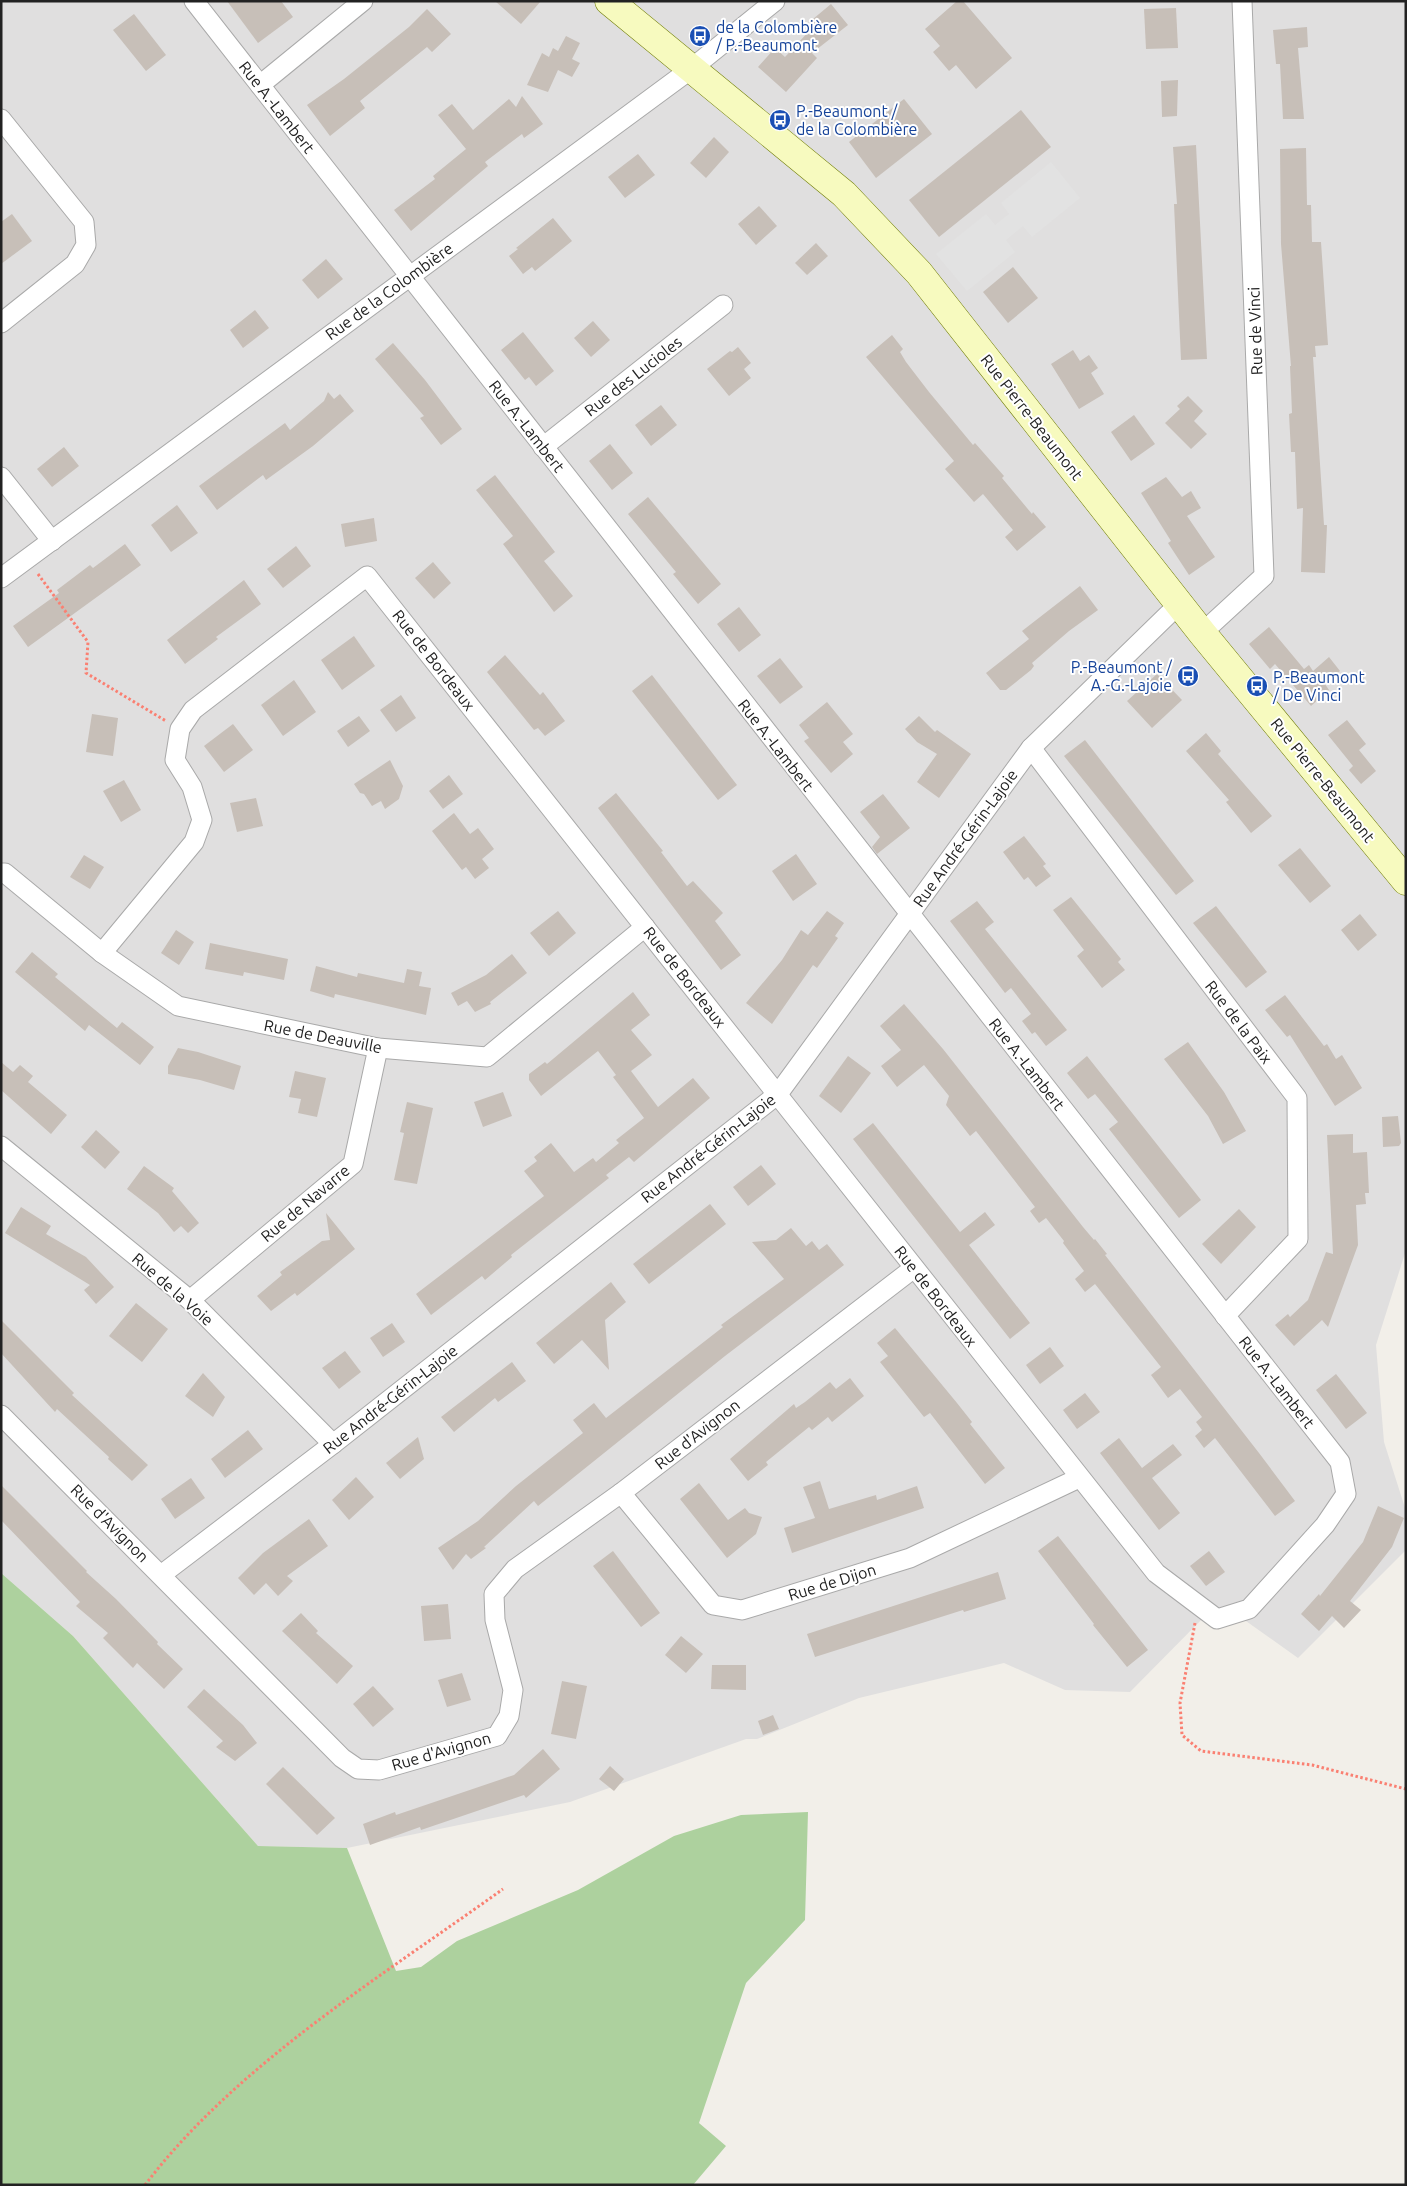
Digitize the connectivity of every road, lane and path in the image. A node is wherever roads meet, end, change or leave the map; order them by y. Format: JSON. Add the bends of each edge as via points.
{"nodes":[{"id":1,"x":194,"y":1,"type":"edge"},
{"id":2,"x":363,"y":1,"type":"edge"},
{"id":3,"x":609,"y":1,"type":"edge"},
{"id":4,"x":775,"y":1,"type":"edge"},
{"id":5,"x":1242,"y":1,"type":"edge"},
{"id":6,"x":691,"y":69,"type":"junction"},
{"id":7,"x":260,"y":85,"type":"junction"},
{"id":8,"x":1,"y":120,"type":"edge"},
{"id":9,"x":410,"y":276,"type":"junction"},
{"id":10,"x":723,"y":305,"type":"dead end"},
{"id":11,"x":1,"y":323,"type":"edge"},
{"id":12,"x":543,"y":447,"type":"junction"},
{"id":13,"x":1,"y":477,"type":"edge"},
{"id":14,"x":52,"y":541,"type":"junction"},
{"id":15,"x":27,"y":559,"type":"junction"},
{"id":16,"x":1,"y":578,"type":"edge"},
{"id":17,"x":1179,"y":604,"type":"junction"},
{"id":18,"x":1202,"y":633,"type":"junction"},
{"id":19,"x":180,"y":729,"type":"junction"},
{"id":20,"x":1031,"y":748,"type":"junction"},
{"id":21,"x":1,"y":873,"type":"edge"},
{"id":22,"x":1406,"y":881,"type":"edge"},
{"id":23,"x":909,"y":914,"type":"junction"},
{"id":24,"x":645,"y":927,"type":"junction"},
{"id":25,"x":102,"y":953,"type":"junction"},
{"id":26,"x":378,"y":1048,"type":"junction"},
{"id":27,"x":778,"y":1094,"type":"junction"},
{"id":28,"x":1,"y":1146,"type":"edge"},
{"id":29,"x":914,"y":1268,"type":"junction"},
{"id":30,"x":190,"y":1300,"type":"junction"},
{"id":31,"x":1225,"y":1316,"type":"junction"},
{"id":32,"x":1,"y":1415,"type":"edge"},
{"id":33,"x":334,"y":1444,"type":"junction"},
{"id":34,"x":1079,"y":1478,"type":"junction"},
{"id":35,"x":621,"y":1493,"type":"junction"},
{"id":36,"x":1346,"y":1494,"type":"joint"},
{"id":37,"x":161,"y":1575,"type":"junction"},
{"id":38,"x":1198,"y":1604,"type":"junction"},
{"id":39,"x":1406,"y":1789,"type":"edge"},
{"id":40,"x":504,"y":1889,"type":"dead end"},
{"id":41,"x":145,"y":2185,"type":"edge"}],
"edges":[{"from":1,"to":7,"type":"street","name":"Rue A.-Lambert"},
{"from":2,"to":7,"type":"street"},
{"from":3,"to":6,"type":"main road","name":"Rue Pierre-Beaumont"},
{"from":4,"to":6,"type":"street","name":"Rue de la Colombière"},
{"from":5,"to":18,"type":"street","name":"Rue de Vinci","via":[[1264,576]]},
{"from":6,"to":9,"type":"street","name":"Rue de la Colombière"},
{"from":6,"to":17,"type":"main road","name":"Rue Pierre-Beaumont","via":[[844,194],[919,273]]},
{"from":7,"to":9,"type":"street","name":"Rue A.-Lambert"},
{"from":8,"to":11,"type":"street","via":[[84,222],[86,245],[75,264]]},
{"from":9,"to":12,"type":"street","name":"Rue A.-Lambert"},
{"from":9,"to":14,"type":"street","name":"Rue de la Colombière"},
{"from":10,"to":12,"type":"street","name":"Rue des Lucioles"},
{"from":12,"to":23,"type":"street","name":"Rue A.-Lambert"},
{"from":13,"to":14,"type":"street"},
{"from":14,"to":15,"type":"street","name":"Rue de la Colombière"},
{"from":15,"to":16,"type":"street","name":"Rue de la Colombière"},
{"from":15,"to":19,"type":"path","via":[[88,642],[86,672]]},
{"from":17,"to":18,"type":"main road","name":"Rue Pierre-Beaumont"},
{"from":17,"to":20,"type":"street","name":"Rue André-Gérin-Lajoie"},
{"from":18,"to":22,"type":"main road","name":"Rue Pierre-Beaumont"},
{"from":19,"to":24,"type":"street","name":"Rue de Bordeaux","via":[[193,710],[367,576]]},
{"from":19,"to":25,"type":"street","name":"Rue de Bordeaux","via":[[175,760],[192,787],[202,820],[194,842]]},
{"from":20,"to":23,"type":"street","name":"Rue André-Gérin-Lajoie"},
{"from":20,"to":31,"type":"street","name":"Rue de la Paix","via":[[1297,1098],[1298,1239]]},
{"from":21,"to":25,"type":"street","name":"Rue de Deauville"},
{"from":23,"to":27,"type":"street","name":"Rue André-Gérin-Lajoie"},
{"from":23,"to":31,"type":"street","name":"Rue A.-Lambert"},
{"from":24,"to":26,"type":"street","name":"Rue de Deauville","via":[[487,1057]]},
{"from":24,"to":27,"type":"street","name":"Rue de Bordeaux"},
{"from":25,"to":26,"type":"street","name":"Rue de Deauville","via":[[178,1006]]},
{"from":26,"to":30,"type":"street","name":"Rue de Navarre","via":[[353,1164]]},
{"from":27,"to":29,"type":"street","name":"Rue de Bordeaux"},
{"from":27,"to":33,"type":"street","name":"Rue André-Gérin-Lajoie"},
{"from":28,"to":30,"type":"street","name":"Rue de la Voie"},
{"from":29,"to":34,"type":"street","name":"Rue de Bordeaux"},
{"from":29,"to":35,"type":"street","name":"Rue d'Avignon"},
{"from":30,"to":33,"type":"street","name":"Rue de la Voie"},
{"from":31,"to":36,"type":"street","name":"Rue A.-Lambert","via":[[1340,1462]]},
{"from":32,"to":37,"type":"street","name":"Rue d'Avignon"},
{"from":33,"to":37,"type":"street","name":"Rue André-Gérin-Lajoie"},
{"from":34,"to":35,"type":"street","name":"Rue de Dijon","via":[[910,1558],[742,1610],[713,1605]]},
{"from":34,"to":38,"type":"street","name":"Rue de Bordeaux","via":[[1156,1573]]},
{"from":35,"to":37,"type":"street","name":"Rue d'Avignon","via":[[516,1569],[494,1594],[495,1620],[513,1690],[509,1716],[497,1736],[379,1770],[358,1769],[342,1758]]},
{"from":36,"to":38,"type":"street","name":"Rue de Bordeaux","via":[[1325,1525],[1249,1609],[1217,1619]]},
{"from":38,"to":39,"type":"path","via":[[1180,1703],[1182,1735],[1201,1751],[1312,1766]]},
{"from":40,"to":41,"type":"path","via":[[277,2053],[205,2116]]}]}
